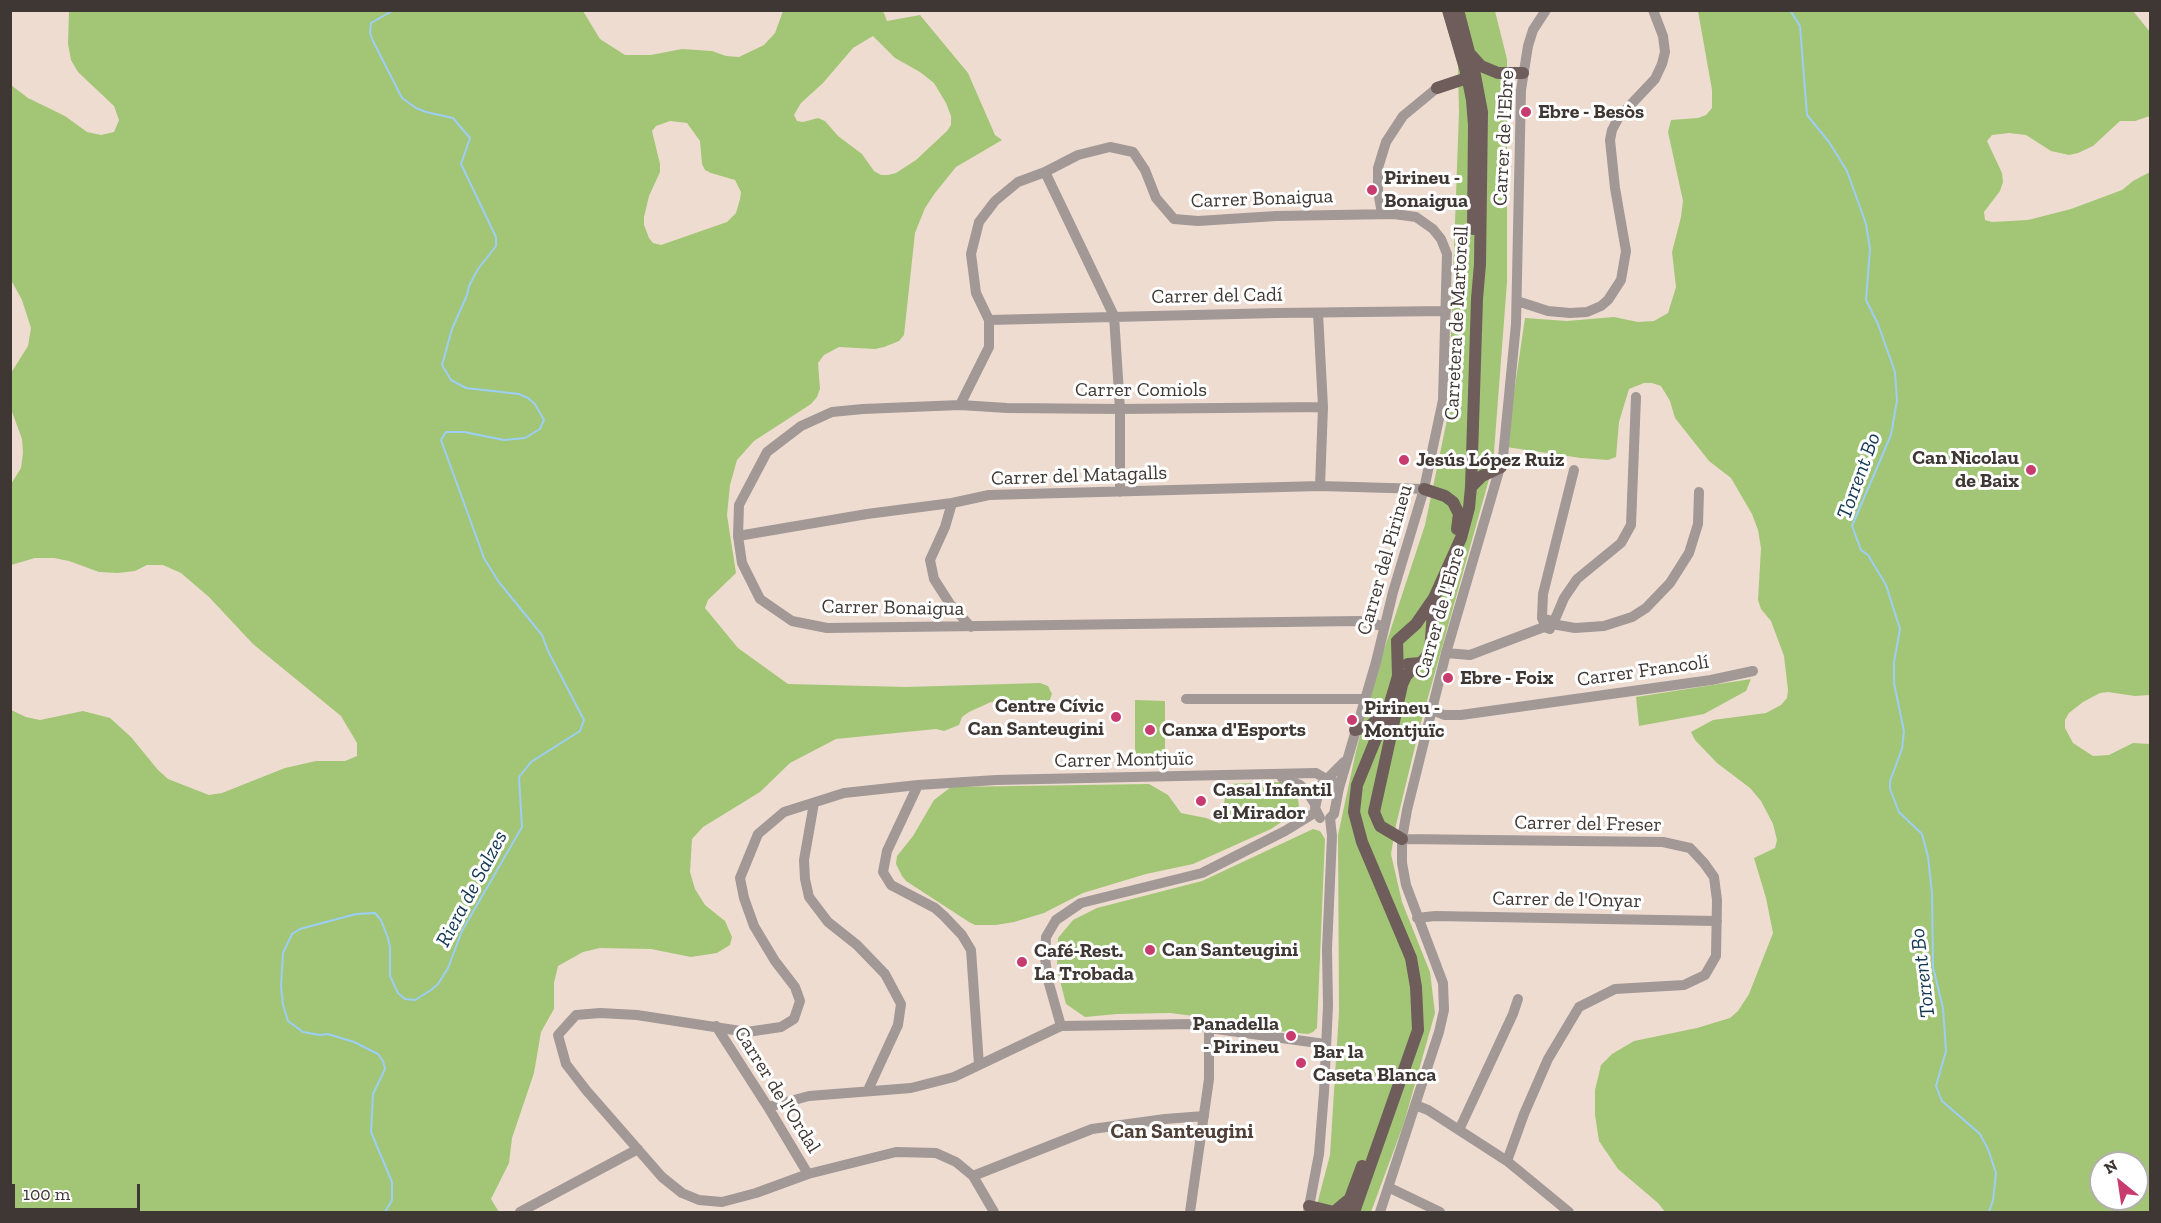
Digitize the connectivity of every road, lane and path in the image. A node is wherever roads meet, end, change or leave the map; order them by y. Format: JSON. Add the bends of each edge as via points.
{"nodes":[{"id":1,"x":1448,"y":10,"type":"edge"},
{"id":2,"x":1458,"y":10,"type":"edge"},
{"id":3,"x":1546,"y":10,"type":"edge"},
{"id":4,"x":1653,"y":10,"type":"edge"},
{"id":5,"x":1466,"y":39,"type":"junction"},
{"id":6,"x":1466,"y":56,"type":"junction"},
{"id":7,"x":1498,"y":73,"type":"junction"},
{"id":8,"x":1523,"y":73,"type":"junction"},
{"id":9,"x":1459,"y":77,"type":"junction"},
{"id":10,"x":1437,"y":88,"type":"joint"},
{"id":11,"x":1478,"y":104,"type":"junction"},
{"id":12,"x":1045,"y":172,"type":"junction"},
{"id":13,"x":1378,"y":191,"type":"junction"},
{"id":14,"x":1367,"y":214,"type":"junction"},
{"id":15,"x":1382,"y":214,"type":"junction"},
{"id":16,"x":1394,"y":214,"type":"junction"},
{"id":17,"x":1477,"y":299,"type":"junction"},
{"id":18,"x":1517,"y":301,"type":"junction"},
{"id":19,"x":1446,"y":311,"type":"junction"},
{"id":20,"x":1318,"y":313,"type":"junction"},
{"id":21,"x":1114,"y":316,"type":"junction"},
{"id":22,"x":989,"y":320,"type":"junction"},
{"id":23,"x":1636,"y":397,"type":"dead end"},
{"id":24,"x":960,"y":405,"type":"junction"},
{"id":25,"x":1323,"y":407,"type":"junction"},
{"id":26,"x":1120,"y":409,"type":"junction"},
{"id":27,"x":1501,"y":467,"type":"junction"},
{"id":28,"x":1574,"y":470,"type":"dead end"},
{"id":29,"x":1320,"y":486,"type":"junction"},
{"id":30,"x":1471,"y":487,"type":"junction"},
{"id":31,"x":1424,"y":489,"type":"junction"},
{"id":32,"x":1120,"y":492,"type":"junction"},
{"id":33,"x":1699,"y":492,"type":"dead end"},
{"id":34,"x":952,"y":503,"type":"junction"},
{"id":35,"x":738,"y":536,"type":"junction"},
{"id":36,"x":1449,"y":563,"type":"junction"},
{"id":37,"x":1434,"y":598,"type":"junction"},
{"id":38,"x":1548,"y":624,"type":"junction"},
{"id":39,"x":1383,"y":626,"type":"junction"},
{"id":40,"x":971,"y":627,"type":"junction"},
{"id":41,"x":1406,"y":632,"type":"junction"},
{"id":42,"x":1430,"y":642,"type":"junction"},
{"id":43,"x":1446,"y":653,"type":"junction"},
{"id":44,"x":1398,"y":656,"type":"junction"},
{"id":45,"x":1416,"y":665,"type":"junction"},
{"id":46,"x":1753,"y":671,"type":"dead end"},
{"id":47,"x":1402,"y":686,"type":"junction"},
{"id":48,"x":1186,"y":699,"type":"dead end"},
{"id":49,"x":1364,"y":699,"type":"junction"},
{"id":50,"x":1388,"y":710,"type":"junction"},
{"id":51,"x":1432,"y":710,"type":"junction"},
{"id":52,"x":1355,"y":730,"type":"junction"},
{"id":53,"x":1347,"y":757,"type":"junction"},
{"id":54,"x":1272,"y":775,"type":"junction"},
{"id":55,"x":1328,"y":780,"type":"junction"},
{"id":56,"x":918,"y":785,"type":"junction"},
{"id":57,"x":1339,"y":788,"type":"junction"},
{"id":58,"x":814,"y":803,"type":"junction"},
{"id":59,"x":1315,"y":808,"type":"junction"},
{"id":60,"x":1330,"y":818,"type":"junction"},
{"id":61,"x":1402,"y":839,"type":"junction"},
{"id":62,"x":1417,"y":918,"type":"junction"},
{"id":63,"x":1716,"y":921,"type":"junction"},
{"id":64,"x":1518,"y":999,"type":"dead end"},
{"id":65,"x":1417,"y":1012,"type":"junction"},
{"id":66,"x":716,"y":1026,"type":"junction"},
{"id":67,"x":1061,"y":1026,"type":"junction"},
{"id":68,"x":1209,"y":1028,"type":"junction"},
{"id":69,"x":1325,"y":1044,"type":"junction"},
{"id":70,"x":979,"y":1065,"type":"junction"},
{"id":71,"x":868,"y":1090,"type":"junction"},
{"id":72,"x":1415,"y":1105,"type":"junction"},
{"id":73,"x":768,"y":1107,"type":"junction"},
{"id":74,"x":1204,"y":1116,"type":"junction"},
{"id":75,"x":1459,"y":1130,"type":"junction"},
{"id":76,"x":638,"y":1149,"type":"junction"},
{"id":77,"x":1507,"y":1161,"type":"junction"},
{"id":78,"x":1360,"y":1172,"type":"junction"},
{"id":79,"x":808,"y":1174,"type":"junction"},
{"id":80,"x":973,"y":1176,"type":"junction"},
{"id":81,"x":1388,"y":1187,"type":"junction"},
{"id":82,"x":1356,"y":1205,"type":"edge"},
{"id":83,"x":1309,"y":1209,"type":"edge"},
{"id":84,"x":520,"y":1212,"type":"edge"},
{"id":85,"x":994,"y":1212,"type":"edge"},
{"id":86,"x":1190,"y":1212,"type":"edge"},
{"id":87,"x":1347,"y":1212,"type":"edge"},
{"id":88,"x":1380,"y":1212,"type":"edge"},
{"id":89,"x":1440,"y":1212,"type":"edge"},
{"id":90,"x":1569,"y":1212,"type":"edge"}],
"edges":[{"from":1,"to":6,"type":"main road"},
{"from":2,"to":5,"type":"main road","name":"Carretera de Martorell"},
{"from":3,"to":8,"type":"street","name":"Carrer de l'Ebre","via":[[1533,30]]},
{"from":4,"to":18,"type":"street","via":[[1663,36],[1662,64],[1655,79],[1619,117],[1610,135],[1626,251],[1621,280],[1608,300],[1587,312],[1548,311]]},
{"from":5,"to":6,"type":"main road","name":"Carretera de Martorell"},
{"from":5,"to":9,"type":"main road","via":[[1469,67]]},
{"from":6,"to":7,"type":"main road"},
{"from":6,"to":9,"type":"main road"},
{"from":6,"to":11,"type":"main road","name":"Carretera de Martorell"},
{"from":7,"to":8,"type":"main road"},
{"from":7,"to":11,"type":"main road","via":[[1489,78]]},
{"from":8,"to":18,"type":"street","name":"Carrer de l'Ebre"},
{"from":9,"to":10,"type":"main road"},
{"from":9,"to":11,"type":"main road","via":[[1476,89]]},
{"from":10,"to":13,"type":"street","via":[[1403,116],[1386,142],[1378,168]]},
{"from":11,"to":17,"type":"main road","name":"Carretera de Martorell","via":[[1482,228]]},
{"from":11,"to":17,"type":"main road","via":[[1474,125],[1473,234]]},
{"from":12,"to":14,"type":"street","name":"Carrer Bonaigua","via":[[1078,155],[1110,147],[1133,152],[1156,198],[1174,219]]},
{"from":12,"to":21,"type":"street"},
{"from":12,"to":22,"type":"street","name":"Carrer Bonaigua","via":[[1018,182],[995,201],[979,222],[971,254],[976,293]]},
{"from":13,"to":14,"type":"street"},
{"from":13,"to":15,"type":"street"},
{"from":13,"to":16,"type":"street"},
{"from":14,"to":15,"type":"street","name":"Carrer Bonaigua"},
{"from":15,"to":16,"type":"street","name":"Carrer Bonaigua"},
{"from":16,"to":19,"type":"street","name":"Carrer del Pirineu","via":[[1416,218],[1441,239],[1447,254]]},
{"from":17,"to":30,"type":"main road","name":"Carretera de Martorell"},
{"from":18,"to":27,"type":"street","name":"Carrer de l'Ebre"},
{"from":19,"to":20,"type":"street","name":"Carrer del Cadí"},
{"from":19,"to":31,"type":"street","name":"Carrer del Pirineu","via":[[1443,400]]},
{"from":20,"to":21,"type":"street","name":"Carrer del Cadí"},
{"from":20,"to":25,"type":"street"},
{"from":21,"to":22,"type":"street","name":"Carrer del Cadí"},
{"from":21,"to":26,"type":"street"},
{"from":22,"to":24,"type":"street","name":"Carrer Bonaigua","via":[[989,347]]},
{"from":23,"to":38,"type":"street","via":[[1630,525],[1621,543],[1577,579]]},
{"from":24,"to":26,"type":"street","name":"Carrer Comiols"},
{"from":24,"to":35,"type":"street","name":"Carrer Bonaigua","via":[[832,412],[801,426],[767,452],[739,505]]},
{"from":25,"to":26,"type":"street","name":"Carrer Comiols"},
{"from":25,"to":29,"type":"street"},
{"from":26,"to":32,"type":"street"},
{"from":27,"to":30,"type":"main road","via":[[1482,476]]},
{"from":27,"to":43,"type":"street","name":"Carrer de l'Ebre"},
{"from":28,"to":38,"type":"street","via":[[1543,594],[1542,618]]},
{"from":29,"to":31,"type":"street","name":"Carrer del Matagalls"},
{"from":29,"to":32,"type":"street","name":"Carrer del Matagalls"},
{"from":30,"to":36,"type":"main road","name":"Carretera de Martorell","via":[[1464,530]]},
{"from":31,"to":36,"type":"main road","via":[[1450,499],[1458,509],[1459,522]]},
{"from":31,"to":39,"type":"street","name":"Carrer del Pirineu"},
{"from":32,"to":34,"type":"street","name":"Carrer del Matagalls","via":[[989,495]]},
{"from":33,"to":38,"type":"street","via":[[1698,524],[1689,553],[1670,583],[1646,608],[1604,626]]},
{"from":34,"to":35,"type":"street","name":"Carrer del Matagalls"},
{"from":34,"to":40,"type":"street","via":[[930,560],[934,579]]},
{"from":35,"to":40,"type":"street","name":"Carrer Bonaigua","via":[[742,562],[760,599],[792,621],[827,628]]},
{"from":36,"to":37,"type":"main road","name":"Carretera de Martorell"},
{"from":37,"to":41,"type":"main road"},
{"from":37,"to":42,"type":"main road"},
{"from":38,"to":43,"type":"street","via":[[1470,655]]},
{"from":39,"to":40,"type":"street","name":"Carrer Bonaigua","via":[[1359,621]]},
{"from":39,"to":49,"type":"street","name":"Carrer del Pirineu"},
{"from":41,"to":42,"type":"main road","via":[[1419,631]]},
{"from":41,"to":44,"type":"main road","via":[[1397,641]]},
{"from":42,"to":45,"type":"main road","via":[[1428,657]]},
{"from":43,"to":51,"type":"street","name":"Carrer de l'Ebre"},
{"from":44,"to":45,"type":"main road","via":[[1405,663]]},
{"from":44,"to":50,"type":"main road","via":[[1398,676]]},
{"from":45,"to":47,"type":"main road"},
{"from":46,"to":51,"type":"street","name":"Carrer Francolí","via":[[1461,715]]},
{"from":47,"to":50,"type":"main road"},
{"from":47,"to":61,"type":"main road","via":[[1374,812],[1380,826]]},
{"from":48,"to":49,"type":"street"},
{"from":49,"to":52,"type":"street","name":"Carrer del Pirineu"},
{"from":50,"to":52,"type":"main road","via":[[1370,726]]},
{"from":50,"to":65,"type":"main road","via":[[1357,785],[1354,812],[1362,842],[1411,958]]},
{"from":51,"to":61,"type":"street","name":"Carrer de l'Ebre"},
{"from":52,"to":53,"type":"street","name":"Carrer del Pirineu"},
{"from":53,"to":55,"type":"street","name":"Carrer del Pirineu"},
{"from":53,"to":57,"type":"street","name":"Carrer del Pirineu"},
{"from":54,"to":55,"type":"street","name":"Carrer Montjuïc","via":[[1311,773]]},
{"from":54,"to":56,"type":"street","name":"Carrer Montjuïc"},
{"from":54,"to":59,"type":"street","via":[[1300,785]]},
{"from":55,"to":57,"type":"street"},
{"from":55,"to":59,"type":"street","name":"Carrer del Pirineu","via":[[1322,783]]},
{"from":56,"to":58,"type":"street","name":"Carrer Montjuïc","via":[[844,793]]},
{"from":56,"to":70,"type":"street","via":[[887,851],[883,872],[891,885],[935,908],[971,950]]},
{"from":57,"to":60,"type":"street","name":"Carrer del Pirineu"},
{"from":58,"to":66,"type":"street","name":"Carrer Montjuïc","via":[[784,812],[758,834],[740,878],[753,926],[795,987],[800,1001],[794,1019],[781,1027],[747,1032]]},
{"from":58,"to":71,"type":"street","via":[[804,860],[809,897],[828,922],[885,974],[901,1004],[898,1025]]},
{"from":59,"to":60,"type":"street","via":[[1320,818]]},
{"from":59,"to":67,"type":"street","via":[[1285,831],[1202,873],[1081,903],[1056,920],[1046,937],[1045,958]]},
{"from":60,"to":69,"type":"street","name":"Carrer del Pirineu"},
{"from":61,"to":62,"type":"street","name":"Carrer de l'Ebre","via":[[1405,879]]},
{"from":61,"to":63,"type":"street","name":"Carrer del Freser","via":[[1663,842],[1690,848],[1714,878]]},
{"from":62,"to":63,"type":"street","name":"Carrer de l'Onyar"},
{"from":62,"to":72,"type":"street","name":"Carrer de l'Ebre","via":[[1443,983],[1445,1001]]},
{"from":63,"to":77,"type":"street","name":"Carrer del Freser","via":[[1716,956],[1705,975],[1684,985],[1616,989],[1579,1007],[1548,1059]]},
{"from":64,"to":75,"type":"street"},
{"from":65,"to":78,"type":"main road"},
{"from":65,"to":82,"type":"main road","via":[[1418,1030]]},
{"from":66,"to":73,"type":"street","name":"Carrer de l'Ordal"},
{"from":66,"to":76,"type":"street","via":[[600,1013],[576,1015],[558,1035],[566,1064]]},
{"from":67,"to":68,"type":"street","via":[[1194,1024]]},
{"from":67,"to":70,"type":"street"},
{"from":68,"to":69,"type":"street"},
{"from":68,"to":74,"type":"street"},
{"from":69,"to":83,"type":"street","name":"Carrer del Pirineu","via":[[1319,1154]]},
{"from":70,"to":71,"type":"street","via":[[954,1077],[911,1088]]},
{"from":71,"to":73,"type":"street","via":[[809,1096]]},
{"from":72,"to":75,"type":"street"},
{"from":72,"to":81,"type":"street","name":"Carrer de l'Ebre"},
{"from":73,"to":79,"type":"street","name":"Carrer de l'Ordal"},
{"from":74,"to":80,"type":"street","via":[[1092,1129]]},
{"from":74,"to":86,"type":"street"},
{"from":75,"to":77,"type":"street"},
{"from":76,"to":79,"type":"street","via":[[662,1177],[682,1193],[699,1200],[722,1202]]},
{"from":76,"to":84,"type":"street"},
{"from":77,"to":90,"type":"street"},
{"from":78,"to":82,"type":"main road"},
{"from":78,"to":87,"type":"main road"},
{"from":79,"to":80,"type":"street","via":[[896,1152],[936,1153]]},
{"from":80,"to":85,"type":"street"},
{"from":81,"to":88,"type":"street","name":"Carrer de l'Ebre"},
{"from":81,"to":89,"type":"street"},
{"from":82,"to":83,"type":"main road","via":[[1345,1204],[1334,1212]]},
{"from":82,"to":87,"type":"main road"}]}
